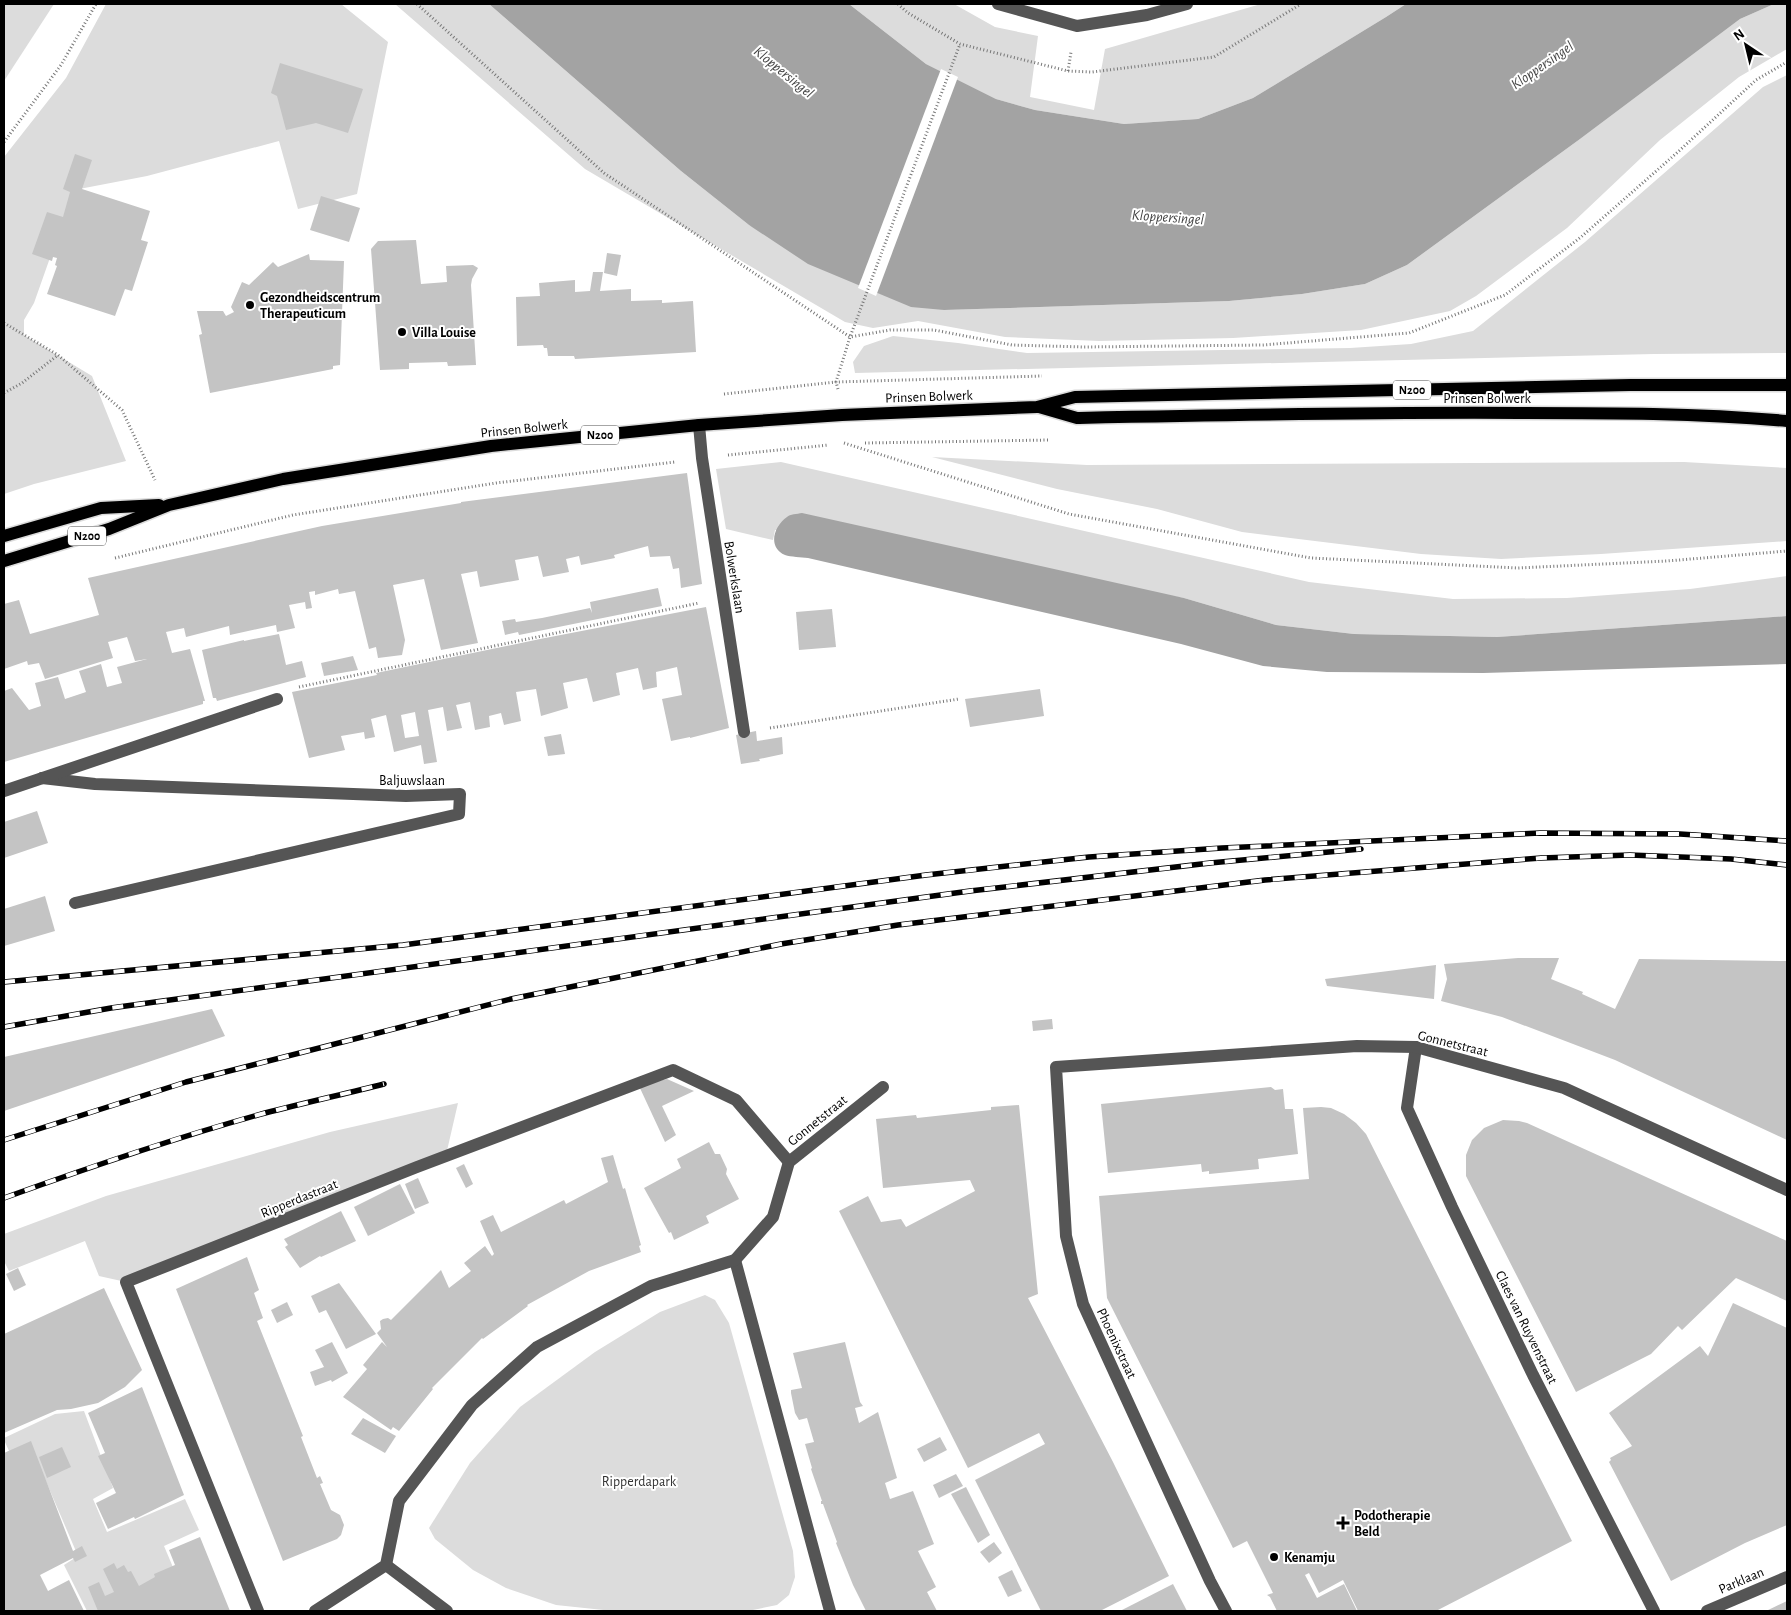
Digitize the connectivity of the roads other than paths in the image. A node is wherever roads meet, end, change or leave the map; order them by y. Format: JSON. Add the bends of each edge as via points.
{"nodes":[{"id":1,"x":998,"y":4,"type":"edge"},
{"id":2,"x":1187,"y":4,"type":"edge"},
{"id":3,"x":1787,"y":385,"type":"edge"},
{"id":4,"x":1037,"y":407,"type":"junction"},
{"id":5,"x":1787,"y":421,"type":"edge"},
{"id":6,"x":698,"y":425,"type":"junction"},
{"id":7,"x":169,"y":505,"type":"junction"},
{"id":8,"x":4,"y":536,"type":"edge"},
{"id":9,"x":4,"y":561,"type":"edge"},
{"id":10,"x":277,"y":699,"type":"road end"},
{"id":11,"x":744,"y":732,"type":"road end"},
{"id":12,"x":42,"y":778,"type":"junction"},
{"id":13,"x":4,"y":791,"type":"edge"},
{"id":14,"x":75,"y":903,"type":"dead end"},
{"id":15,"x":1416,"y":1047,"type":"junction"},
{"id":16,"x":1056,"y":1067,"type":"joint"},
{"id":17,"x":883,"y":1087,"type":"dead end"},
{"id":18,"x":789,"y":1162,"type":"junction"},
{"id":19,"x":1787,"y":1190,"type":"edge"},
{"id":20,"x":735,"y":1260,"type":"junction"},
{"id":21,"x":386,"y":1566,"type":"junction"},
{"id":22,"x":1787,"y":1577,"type":"edge"},
{"id":23,"x":258,"y":1611,"type":"edge"},
{"id":24,"x":315,"y":1611,"type":"edge"},
{"id":25,"x":447,"y":1611,"type":"edge"},
{"id":26,"x":830,"y":1611,"type":"edge"},
{"id":27,"x":1226,"y":1611,"type":"edge"},
{"id":28,"x":1654,"y":1611,"type":"edge"},
{"id":29,"x":1707,"y":1611,"type":"edge"}],
"edges":[{"from":1,"to":2,"type":"street","via":[[1076,26],[1147,15]]},
{"from":3,"to":4,"type":"main road","name":"Prinsen Bolwerk","number":"N200","via":[[1630,385],[1075,397]]},
{"from":4,"to":5,"type":"main road","name":"Prinsen Bolwerk","number":"N200","via":[[1077,418],[1427,412],[1612,413]]},
{"from":4,"to":6,"type":"main road","name":"Prinsen Bolwerk","number":"N200"},
{"from":6,"to":7,"type":"main road","name":"Prinsen Bolwerk","number":"N200","via":[[491,446],[283,479]]},
{"from":6,"to":11,"type":"street","name":"Bolwerkslaan"},
{"from":7,"to":8,"type":"main road","name":"Prinsen Bolwerk","number":"N200","via":[[101,508]]},
{"from":7,"to":9,"type":"main road","name":"Prinsen Bolwerk","number":"N200","via":[[109,529]]},
{"from":10,"to":12,"type":"street","name":"Baljuwslaan"},
{"from":12,"to":13,"type":"street","name":"Baljuwslaan"},
{"from":12,"to":14,"type":"street","name":"Baljuwslaan","via":[[95,784],[406,796],[460,794],[459,814]]},
{"from":15,"to":16,"type":"street","name":"Gonnetstraat","via":[[1357,1046]]},
{"from":15,"to":19,"type":"street","name":"Gonnetstraat","via":[[1564,1088]]},
{"from":15,"to":28,"type":"street","name":"Claes van Ruyvenstraat","via":[[1407,1108],[1533,1375]]},
{"from":16,"to":27,"type":"street","name":"Phoenixstraat","via":[[1066,1236],[1083,1304]]},
{"from":17,"to":18,"type":"street","name":"Gonnetstraat"},
{"from":18,"to":20,"type":"street","name":"Gonnetstraat","via":[[773,1217]]},
{"from":18,"to":23,"type":"street","name":"Ripperdastraat","via":[[736,1100],[673,1070],[126,1282]]},
{"from":20,"to":21,"type":"street","via":[[651,1286],[537,1347],[472,1405],[399,1502]]},
{"from":20,"to":26,"type":"street"},
{"from":21,"to":24,"type":"street"},
{"from":21,"to":25,"type":"street"},
{"from":22,"to":29,"type":"street","name":"Parklaan"}]}
